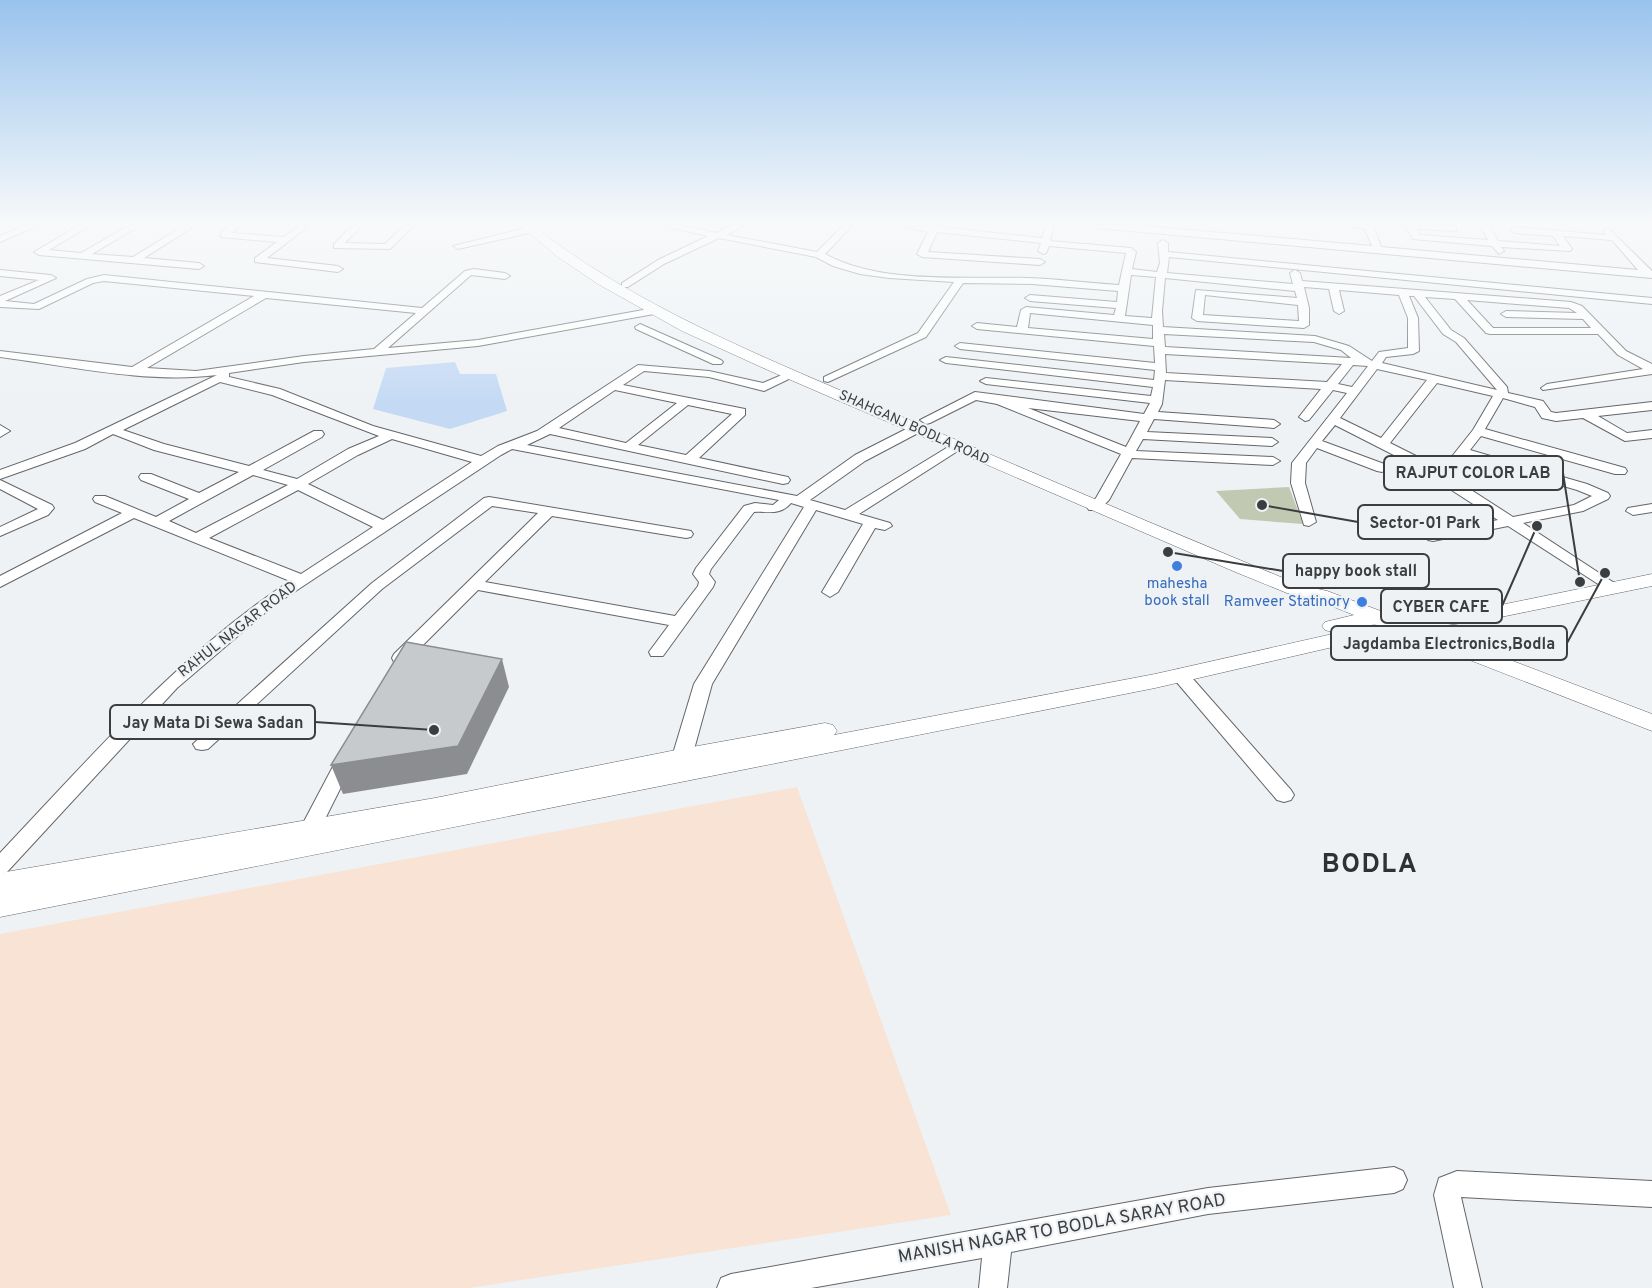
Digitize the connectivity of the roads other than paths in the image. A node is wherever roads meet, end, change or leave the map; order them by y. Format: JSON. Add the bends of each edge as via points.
{"nodes":[{"id":1,"x":34,"y":285,"type":"edge"},
{"id":2,"x":85,"y":285,"type":"edge"},
{"id":3,"x":167,"y":285,"type":"edge"},
{"id":4,"x":455,"y":285,"type":"edge"},
{"id":5,"x":608,"y":285,"type":"edge"},
{"id":6,"x":625,"y":285,"type":"edge"},
{"id":7,"x":957,"y":285,"type":"edge"},
{"id":8,"x":1033,"y":285,"type":"edge"},
{"id":9,"x":1087,"y":285,"type":"edge"},
{"id":10,"x":1161,"y":285,"type":"edge"},
{"id":11,"x":1298,"y":285,"type":"edge"},
{"id":12,"x":1324,"y":285,"type":"edge"},
{"id":13,"x":1396,"y":285,"type":"edge"},
{"id":14,"x":1333,"y":287,"type":"junction"},
{"id":15,"x":1124,"y":288,"type":"joint"},
{"id":16,"x":0,"y":292,"type":"edge"},
{"id":17,"x":16,"y":293,"type":"junction"},
{"id":18,"x":1403,"y":293,"type":"junction"},
{"id":19,"x":265,"y":294,"type":"junction"},
{"id":20,"x":1419,"y":294,"type":"junction"},
{"id":21,"x":1459,"y":297,"type":"junction"},
{"id":22,"x":1030,"y":298,"type":"junction"},
{"id":23,"x":1652,"y":301,"type":"edge"},
{"id":24,"x":0,"y":302,"type":"edge"},
{"id":25,"x":1302,"y":302,"type":"junction"},
{"id":26,"x":1121,"y":305,"type":"junction"},
{"id":27,"x":1026,"y":310,"type":"junction"},
{"id":28,"x":424,"y":311,"type":"junction"},
{"id":29,"x":654,"y":311,"type":"junction"},
{"id":30,"x":1339,"y":311,"type":"dead end"},
{"id":31,"x":1506,"y":314,"type":"dead end"},
{"id":32,"x":1586,"y":316,"type":"junction"},
{"id":33,"x":1119,"y":318,"type":"junction"},
{"id":34,"x":977,"y":326,"type":"dead end"},
{"id":35,"x":1158,"y":326,"type":"junction"},
{"id":36,"x":640,"y":327,"type":"dead end"},
{"id":37,"x":1022,"y":330,"type":"junction"},
{"id":38,"x":1599,"y":331,"type":"junction"},
{"id":39,"x":960,"y":346,"type":"dead end"},
{"id":40,"x":1159,"y":347,"type":"junction"},
{"id":41,"x":740,"y":352,"type":"junction"},
{"id":42,"x":376,"y":353,"type":"junction"},
{"id":43,"x":0,"y":354,"type":"edge"},
{"id":44,"x":946,"y":360,"type":"dead end"},
{"id":45,"x":1350,"y":361,"type":"junction"},
{"id":46,"x":717,"y":362,"type":"junction"},
{"id":47,"x":1370,"y":364,"type":"junction"},
{"id":48,"x":239,"y":368,"type":"junction"},
{"id":49,"x":1652,"y":370,"type":"edge"},
{"id":50,"x":134,"y":371,"type":"junction"},
{"id":51,"x":702,"y":373,"type":"junction"},
{"id":52,"x":790,"y":374,"type":"junction"},
{"id":53,"x":1160,"y":375,"type":"junction"},
{"id":54,"x":218,"y":378,"type":"junction"},
{"id":55,"x":1435,"y":378,"type":"junction"},
{"id":56,"x":828,"y":379,"type":"junction"},
{"id":57,"x":986,"y":381,"type":"dead end"},
{"id":58,"x":612,"y":386,"type":"junction"},
{"id":59,"x":1331,"y":386,"type":"junction"},
{"id":60,"x":1547,"y":388,"type":"dead end"},
{"id":61,"x":1355,"y":391,"type":"junction"},
{"id":62,"x":1500,"y":394,"type":"junction"},
{"id":63,"x":1156,"y":400,"type":"junction"},
{"id":64,"x":686,"y":401,"type":"junction"},
{"id":65,"x":1000,"y":401,"type":"junction"},
{"id":66,"x":878,"y":406,"type":"junction"},
{"id":67,"x":1652,"y":406,"type":"edge"},
{"id":68,"x":1586,"y":414,"type":"junction"},
{"id":69,"x":1149,"y":416,"type":"junction"},
{"id":70,"x":1305,"y":417,"type":"dead end"},
{"id":71,"x":1332,"y":419,"type":"junction"},
{"id":72,"x":1274,"y":424,"type":"dead end"},
{"id":73,"x":921,"y":425,"type":"junction"},
{"id":74,"x":113,"y":430,"type":"junction"},
{"id":75,"x":548,"y":430,"type":"junction"},
{"id":76,"x":1478,"y":431,"type":"junction"},
{"id":77,"x":318,"y":434,"type":"dead end"},
{"id":78,"x":1652,"y":434,"type":"edge"},
{"id":79,"x":391,"y":435,"type":"junction"},
{"id":80,"x":1138,"y":435,"type":"junction"},
{"id":81,"x":1272,"y":442,"type":"dead end"},
{"id":82,"x":1315,"y":443,"type":"junction"},
{"id":83,"x":1383,"y":444,"type":"junction"},
{"id":84,"x":511,"y":445,"type":"junction"},
{"id":85,"x":628,"y":447,"type":"junction"},
{"id":86,"x":958,"y":447,"type":"junction"},
{"id":87,"x":1463,"y":452,"type":"junction"},
{"id":88,"x":1128,"y":453,"type":"junction"},
{"id":89,"x":689,"y":460,"type":"junction"},
{"id":90,"x":483,"y":461,"type":"junction"},
{"id":91,"x":1274,"y":461,"type":"dead end"},
{"id":92,"x":1382,"y":468,"type":"dead end"},
{"id":93,"x":253,"y":471,"type":"junction"},
{"id":94,"x":1620,"y":471,"type":"dead end"},
{"id":95,"x":0,"y":475,"type":"edge"},
{"id":96,"x":1444,"y":475,"type":"junction"},
{"id":97,"x":146,"y":477,"type":"dead end"},
{"id":98,"x":783,"y":480,"type":"dead end"},
{"id":99,"x":0,"y":484,"type":"edge"},
{"id":100,"x":298,"y":484,"type":"junction"},
{"id":101,"x":20,"y":494,"type":"junction"},
{"id":102,"x":100,"y":499,"type":"dead end"},
{"id":103,"x":201,"y":499,"type":"junction"},
{"id":104,"x":800,"y":501,"type":"junction"},
{"id":105,"x":0,"y":502,"type":"edge"},
{"id":106,"x":1098,"y":503,"type":"junction"},
{"id":107,"x":1652,"y":508,"type":"edge"},
{"id":108,"x":549,"y":511,"type":"junction"},
{"id":109,"x":1633,"y":511,"type":"dead end"},
{"id":110,"x":133,"y":513,"type":"junction"},
{"id":111,"x":847,"y":515,"type":"junction"},
{"id":112,"x":1507,"y":520,"type":"junction"},
{"id":113,"x":157,"y":522,"type":"junction"},
{"id":114,"x":1310,"y":522,"type":"dead end"},
{"id":115,"x":383,"y":526,"type":"junction"},
{"id":116,"x":0,"y":532,"type":"edge"},
{"id":117,"x":686,"y":534,"type":"dead end"},
{"id":118,"x":1433,"y":537,"type":"dead end"},
{"id":119,"x":197,"y":538,"type":"junction"},
{"id":120,"x":302,"y":580,"type":"junction"},
{"id":121,"x":1652,"y":580,"type":"edge"},
{"id":122,"x":0,"y":582,"type":"edge"},
{"id":123,"x":474,"y":585,"type":"junction"},
{"id":124,"x":1614,"y":588,"type":"junction"},
{"id":125,"x":830,"y":592,"type":"dead end"},
{"id":126,"x":1374,"y":617,"type":"junction"},
{"id":127,"x":680,"y":622,"type":"junction"},
{"id":128,"x":1398,"y":626,"type":"junction"},
{"id":129,"x":657,"y":652,"type":"dead end"},
{"id":130,"x":389,"y":674,"type":"edge"},
{"id":131,"x":1180,"y":675,"type":"junction"},
{"id":132,"x":1652,"y":723,"type":"edge"},
{"id":133,"x":202,"y":744,"type":"dead end"},
{"id":134,"x":354,"y":744,"type":"edge"},
{"id":135,"x":680,"y":765,"type":"junction"},
{"id":136,"x":1284,"y":795,"type":"dead end"},
{"id":137,"x":310,"y":829,"type":"junction"},
{"id":138,"x":0,"y":866,"type":"edge"},
{"id":139,"x":0,"y":884,"type":"edge"},
{"id":140,"x":0,"y":906,"type":"edge"},
{"id":141,"x":1394,"y":1180,"type":"dead end"},
{"id":142,"x":1652,"y":1194,"type":"edge"},
{"id":143,"x":998,"y":1241,"type":"junction"},
{"id":144,"x":731,"y":1288,"type":"edge"},
{"id":145,"x":993,"y":1288,"type":"edge"},
{"id":146,"x":1468,"y":1288,"type":"edge"}],
"edges":[{"from":1,"to":17,"type":"street"},
{"from":2,"to":24,"type":"street","via":[[35,307]]},
{"from":3,"to":19,"type":"street"},
{"from":4,"to":28,"type":"street"},
{"from":5,"to":29,"type":"main road","name":"SHAHGANJ BODLA ROAD"},
{"from":6,"to":56,"type":"main road","name":"SHAHGANJ BODLA ROAD","via":[[679,314]]},
{"from":7,"to":56,"type":"street","via":[[922,335]]},
{"from":8,"to":22,"type":"street"},
{"from":9,"to":15,"type":"street"},
{"from":10,"to":35,"type":"street"},
{"from":11,"to":25,"type":"street"},
{"from":12,"to":14,"type":"street"},
{"from":13,"to":23,"type":"street"},
{"from":14,"to":18,"type":"street"},
{"from":14,"to":30,"type":"street"},
{"from":15,"to":26,"type":"street"},
{"from":16,"to":17,"type":"street"},
{"from":17,"to":24,"type":"street"},
{"from":18,"to":20,"type":"street"},
{"from":18,"to":47,"type":"street","via":[[1413,318],[1414,350],[1384,354]]},
{"from":19,"to":28,"type":"street"},
{"from":19,"to":50,"type":"street"},
{"from":20,"to":21,"type":"street"},
{"from":20,"to":62,"type":"street","via":[[1447,332],[1460,340],[1503,389]]},
{"from":21,"to":32,"type":"street","via":[[1567,304]]},
{"from":21,"to":38,"type":"street","via":[[1490,331]]},
{"from":22,"to":26,"type":"street"},
{"from":22,"to":27,"type":"street"},
{"from":25,"to":25,"type":"street","via":[[1302,326],[1197,318],[1200,292]]},
{"from":26,"to":33,"type":"street"},
{"from":27,"to":33,"type":"street"},
{"from":27,"to":37,"type":"street"},
{"from":28,"to":42,"type":"street"},
{"from":29,"to":41,"type":"main road","name":"SHAHGANJ BODLA ROAD"},
{"from":29,"to":42,"type":"street","via":[[478,343]]},
{"from":31,"to":32,"type":"street"},
{"from":32,"to":38,"type":"street"},
{"from":33,"to":35,"type":"street"},
{"from":34,"to":37,"type":"street"},
{"from":35,"to":40,"type":"street"},
{"from":35,"to":47,"type":"street","via":[[1315,339],[1345,348]]},
{"from":36,"to":46,"type":"street"},
{"from":37,"to":40,"type":"street"},
{"from":38,"to":49,"type":"street","via":[[1622,353]]},
{"from":39,"to":53,"type":"street"},
{"from":40,"to":45,"type":"street"},
{"from":40,"to":53,"type":"street"},
{"from":41,"to":46,"type":"street"},
{"from":41,"to":52,"type":"main road","name":"SHAHGANJ BODLA ROAD"},
{"from":42,"to":48,"type":"street"},
{"from":43,"to":50,"type":"street"},
{"from":44,"to":53,"type":"street"},
{"from":45,"to":47,"type":"street"},
{"from":45,"to":59,"type":"street"},
{"from":46,"to":51,"type":"street"},
{"from":47,"to":55,"type":"street"},
{"from":47,"to":61,"type":"street"},
{"from":48,"to":50,"type":"street","via":[[196,374]]},
{"from":48,"to":54,"type":"street"},
{"from":49,"to":60,"type":"street"},
{"from":51,"to":52,"type":"street","name":"RAHUL NAGAR ROAD","via":[[764,387]]},
{"from":51,"to":58,"type":"street","name":"RAHUL NAGAR ROAD","via":[[642,367]]},
{"from":52,"to":66,"type":"main road","name":"SHAHGANJ BODLA ROAD"},
{"from":53,"to":59,"type":"street"},
{"from":53,"to":63,"type":"street"},
{"from":54,"to":74,"type":"street"},
{"from":54,"to":79,"type":"street","via":[[276,392]]},
{"from":55,"to":62,"type":"street"},
{"from":55,"to":83,"type":"street"},
{"from":56,"to":66,"type":"main road","name":"SHAHGANJ BODLA ROAD"},
{"from":57,"to":63,"type":"street"},
{"from":58,"to":64,"type":"street"},
{"from":58,"to":75,"type":"street","name":"RAHUL NAGAR ROAD"},
{"from":59,"to":61,"type":"street"},
{"from":59,"to":70,"type":"street"},
{"from":61,"to":71,"type":"street"},
{"from":62,"to":68,"type":"street","via":[[1539,404],[1552,417]]},
{"from":62,"to":76,"type":"street"},
{"from":63,"to":69,"type":"street"},
{"from":64,"to":85,"type":"street"},
{"from":64,"to":89,"type":"street","via":[[741,412]]},
{"from":65,"to":69,"type":"street"},
{"from":65,"to":73,"type":"street","via":[[972,397]]},
{"from":65,"to":88,"type":"street"},
{"from":66,"to":73,"type":"main road","name":"SHAHGANJ BODLA ROAD"},
{"from":67,"to":68,"type":"street"},
{"from":68,"to":78,"type":"street","via":[[1625,437]]},
{"from":69,"to":72,"type":"street"},
{"from":69,"to":80,"type":"street"},
{"from":71,"to":82,"type":"street"},
{"from":71,"to":83,"type":"street"},
{"from":73,"to":86,"type":"main road","name":"SHAHGANJ BODLA ROAD"},
{"from":73,"to":104,"type":"street","via":[[860,458]]},
{"from":73,"to":106,"type":"main road","name":"SHAHGANJ BODLA ROAD"},
{"from":74,"to":93,"type":"street","via":[[159,447]]},
{"from":74,"to":95,"type":"street"},
{"from":75,"to":84,"type":"street","name":"RAHUL NAGAR ROAD","via":[[539,437]]},
{"from":75,"to":85,"type":"street"},
{"from":76,"to":87,"type":"street"},
{"from":76,"to":94,"type":"street"},
{"from":77,"to":93,"type":"street"},
{"from":79,"to":90,"type":"street"},
{"from":79,"to":100,"type":"street"},
{"from":80,"to":81,"type":"street"},
{"from":80,"to":88,"type":"street"},
{"from":82,"to":92,"type":"street"},
{"from":82,"to":114,"type":"street","via":[[1299,463],[1298,474]]},
{"from":83,"to":96,"type":"street"},
{"from":84,"to":90,"type":"street","name":"RAHUL NAGAR ROAD"},
{"from":84,"to":104,"type":"street"},
{"from":85,"to":89,"type":"street"},
{"from":86,"to":106,"type":"main road","name":"SHAHGANJ BODLA ROAD"},
{"from":86,"to":111,"type":"street"},
{"from":87,"to":96,"type":"street"},
{"from":87,"to":112,"type":"street","via":[[1603,496],[1578,508]]},
{"from":88,"to":91,"type":"street"},
{"from":88,"to":106,"type":"street"},
{"from":89,"to":98,"type":"street"},
{"from":90,"to":115,"type":"street","name":"RAHUL NAGAR ROAD"},
{"from":93,"to":100,"type":"street"},
{"from":93,"to":103,"type":"street"},
{"from":96,"to":112,"type":"street","via":[[1447,482]]},
{"from":97,"to":103,"type":"street"},
{"from":99,"to":101,"type":"street"},
{"from":100,"to":115,"type":"street"},
{"from":100,"to":119,"type":"street"},
{"from":101,"to":105,"type":"street"},
{"from":101,"to":116,"type":"street","via":[[46,510]]},
{"from":102,"to":110,"type":"street"},
{"from":103,"to":113,"type":"street"},
{"from":104,"to":111,"type":"street"},
{"from":104,"to":127,"type":"street","via":[[776,510],[749,509],[704,568],[702,574],[707,584]]},
{"from":104,"to":135,"type":"street","via":[[703,684]]},
{"from":106,"to":126,"type":"main road","name":"SHAHGANJ BODLA ROAD","via":[[1294,589]]},
{"from":107,"to":109,"type":"street"},
{"from":108,"to":117,"type":"street"},
{"from":108,"to":123,"type":"street"},
{"from":108,"to":133,"type":"street","via":[[489,501],[377,586]]},
{"from":110,"to":113,"type":"street"},
{"from":110,"to":122,"type":"street"},
{"from":111,"to":125,"type":"street","via":[[878,524]]},
{"from":112,"to":118,"type":"street"},
{"from":112,"to":124,"type":"street"},
{"from":113,"to":119,"type":"street"},
{"from":115,"to":120,"type":"street","name":"RAHUL NAGAR ROAD"},
{"from":119,"to":120,"type":"street"},
{"from":120,"to":138,"type":"street","name":"RAHUL NAGAR ROAD","via":[[267,603],[171,684]]},
{"from":121,"to":124,"type":"main road"},
{"from":123,"to":127,"type":"street"},
{"from":123,"to":130,"type":"street","via":[[398,660]]},
{"from":124,"to":128,"type":"main road","via":[[1491,614]]},
{"from":126,"to":128,"type":"main road","name":"SHAHGANJ BODLA ROAD"},
{"from":126,"to":135,"type":"main road"},
{"from":127,"to":129,"type":"street"},
{"from":128,"to":131,"type":"main road"},
{"from":128,"to":132,"type":"main road","name":"SHAHGANJ BODLA ROAD"},
{"from":131,"to":135,"type":"main road"},
{"from":131,"to":136,"type":"street"},
{"from":134,"to":137,"type":"street"},
{"from":135,"to":137,"type":"main road"},
{"from":135,"to":140,"type":"main road"},
{"from":137,"to":139,"type":"main road"},
{"from":141,"to":143,"type":"street","name":"MANISH NAGAR TO BODLA SARAY ROAD","via":[[1208,1201]]},
{"from":142,"to":146,"type":"street","via":[[1456,1184],[1448,1187]]},
{"from":143,"to":144,"type":"street","name":"MANISH NAGAR TO BODLA SARAY ROAD"},
{"from":143,"to":145,"type":"street"}]}
